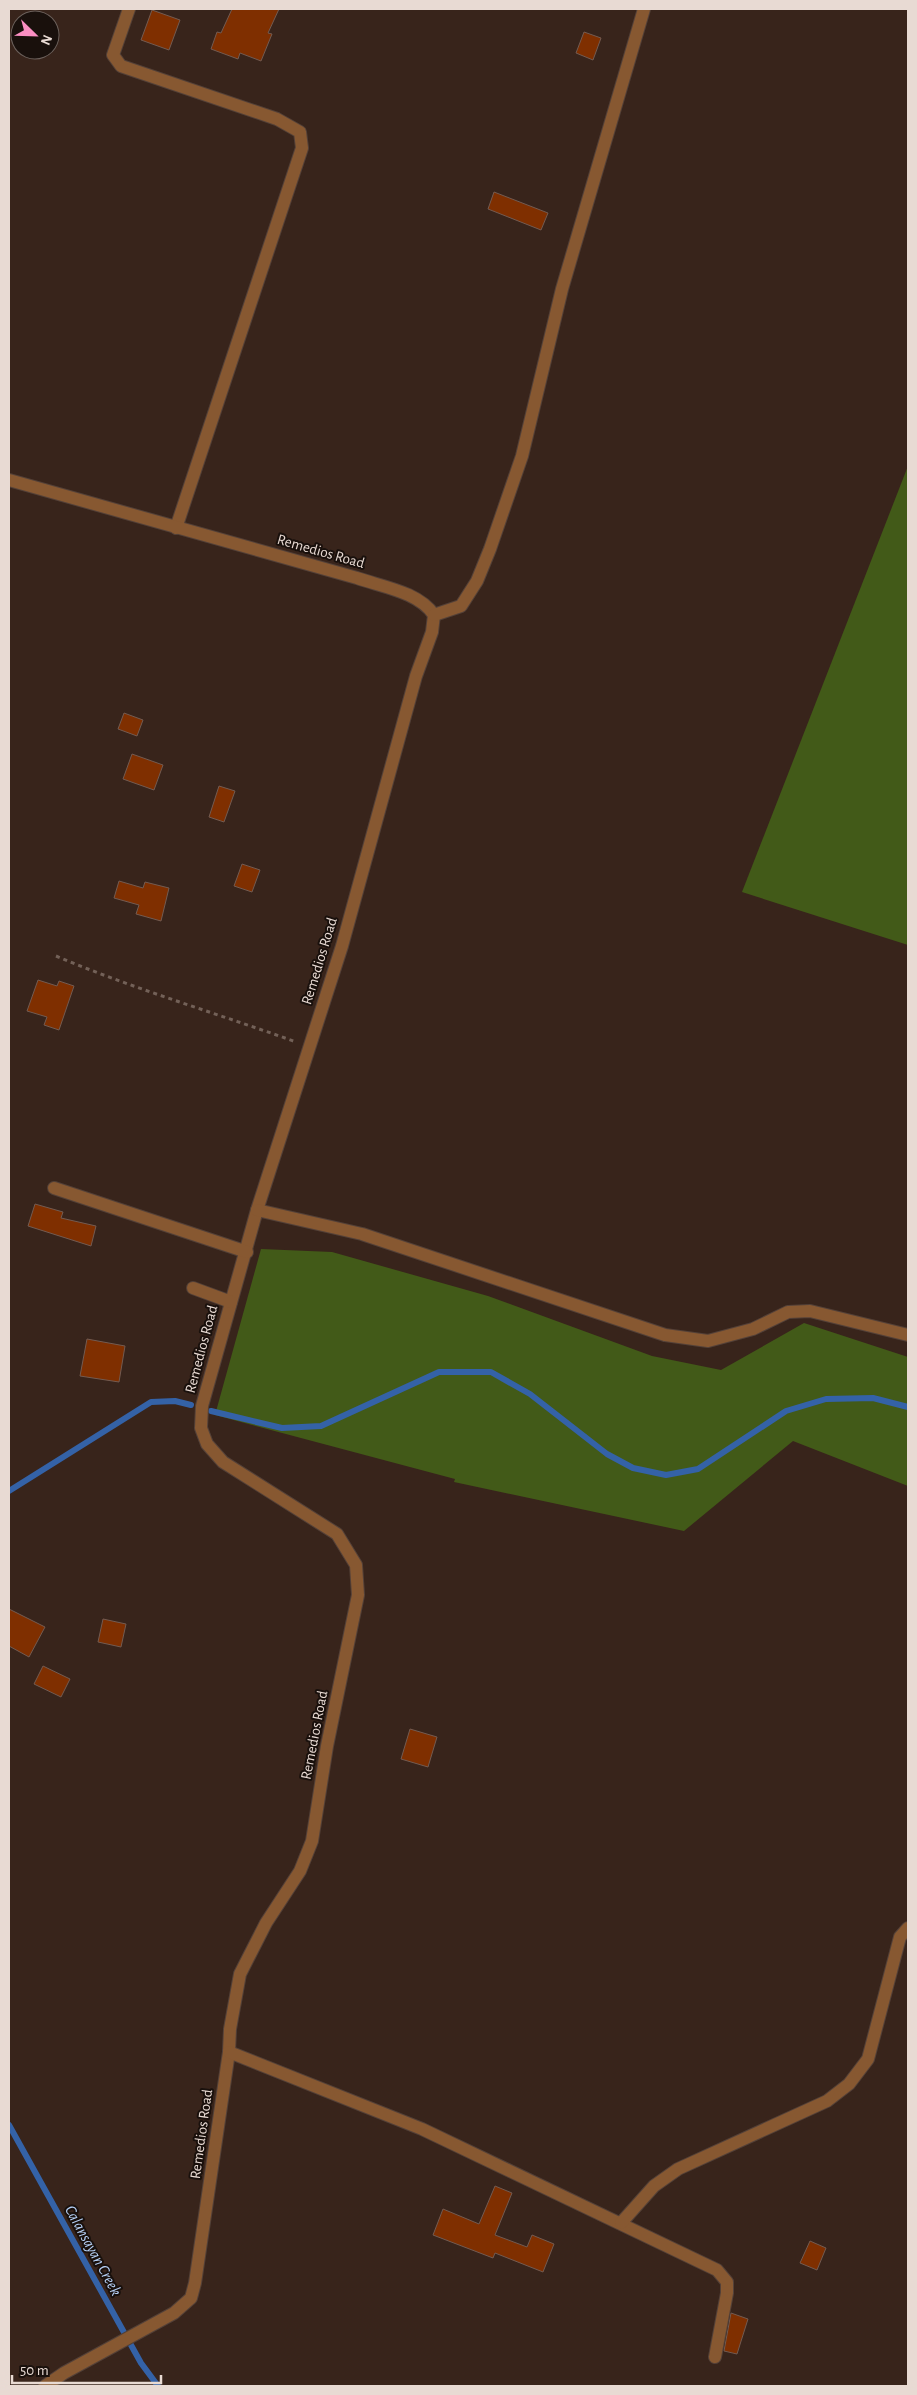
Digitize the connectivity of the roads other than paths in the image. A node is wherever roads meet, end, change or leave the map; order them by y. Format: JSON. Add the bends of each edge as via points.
{"nodes":[{"id":1,"x":129,"y":9,"type":"edge"},
{"id":2,"x":644,"y":9,"type":"edge"},
{"id":3,"x":9,"y":480,"type":"edge"},
{"id":4,"x":176,"y":528,"type":"junction"},
{"id":5,"x":434,"y":615,"type":"junction"},
{"id":6,"x":54,"y":1188,"type":"dead end"},
{"id":7,"x":257,"y":1210,"type":"junction"},
{"id":8,"x":247,"y":1252,"type":"junction"},
{"id":9,"x":192,"y":1288,"type":"dead end"},
{"id":10,"x":231,"y":1302,"type":"junction"},
{"id":11,"x":908,"y":1335,"type":"edge"},
{"id":12,"x":908,"y":1928,"type":"edge"},
{"id":13,"x":229,"y":2052,"type":"junction"},
{"id":14,"x":621,"y":2223,"type":"junction"},
{"id":15,"x":715,"y":2357,"type":"dead end"},
{"id":16,"x":45,"y":2386,"type":"edge"}],
"edges":[{"from":1,"to":4,"type":"street","via":[[113,55],[121,66],[277,120],[300,132],[302,148]]},
{"from":2,"to":5,"type":"street","via":[[562,289],[510,494],[477,581],[461,606]]},
{"from":3,"to":4,"type":"street","name":"Remedios Road"},
{"from":4,"to":5,"type":"street","name":"Remedios Road","via":[[414,597],[426,604]]},
{"from":5,"to":7,"type":"street","name":"Remedios Road","via":[[432,632],[416,676],[342,946]]},
{"from":6,"to":8,"type":"street"},
{"from":7,"to":8,"type":"street","name":"Remedios Road"},
{"from":7,"to":11,"type":"street","via":[[362,1234],[664,1335],[708,1341],[753,1329],[788,1312],[810,1311]]},
{"from":8,"to":10,"type":"street","name":"Remedios Road"},
{"from":9,"to":10,"type":"street"},
{"from":10,"to":13,"type":"street","name":"Remedios Road","via":[[202,1406],[201,1428],[208,1444],[223,1462],[338,1534],[356,1566],[358,1596],[312,1842],[300,1872],[266,1923],[240,1974]]},
{"from":12,"to":14,"type":"street","via":[[900,1937],[868,2059],[849,2084],[827,2101],[678,2170],[654,2186]]},
{"from":13,"to":14,"type":"street","via":[[422,2129]]},
{"from":13,"to":16,"type":"street","name":"Remedios Road","via":[[191,2298],[174,2313]]},
{"from":14,"to":15,"type":"street","via":[[696,2258],[716,2270],[726,2282],[727,2293]]}]}
